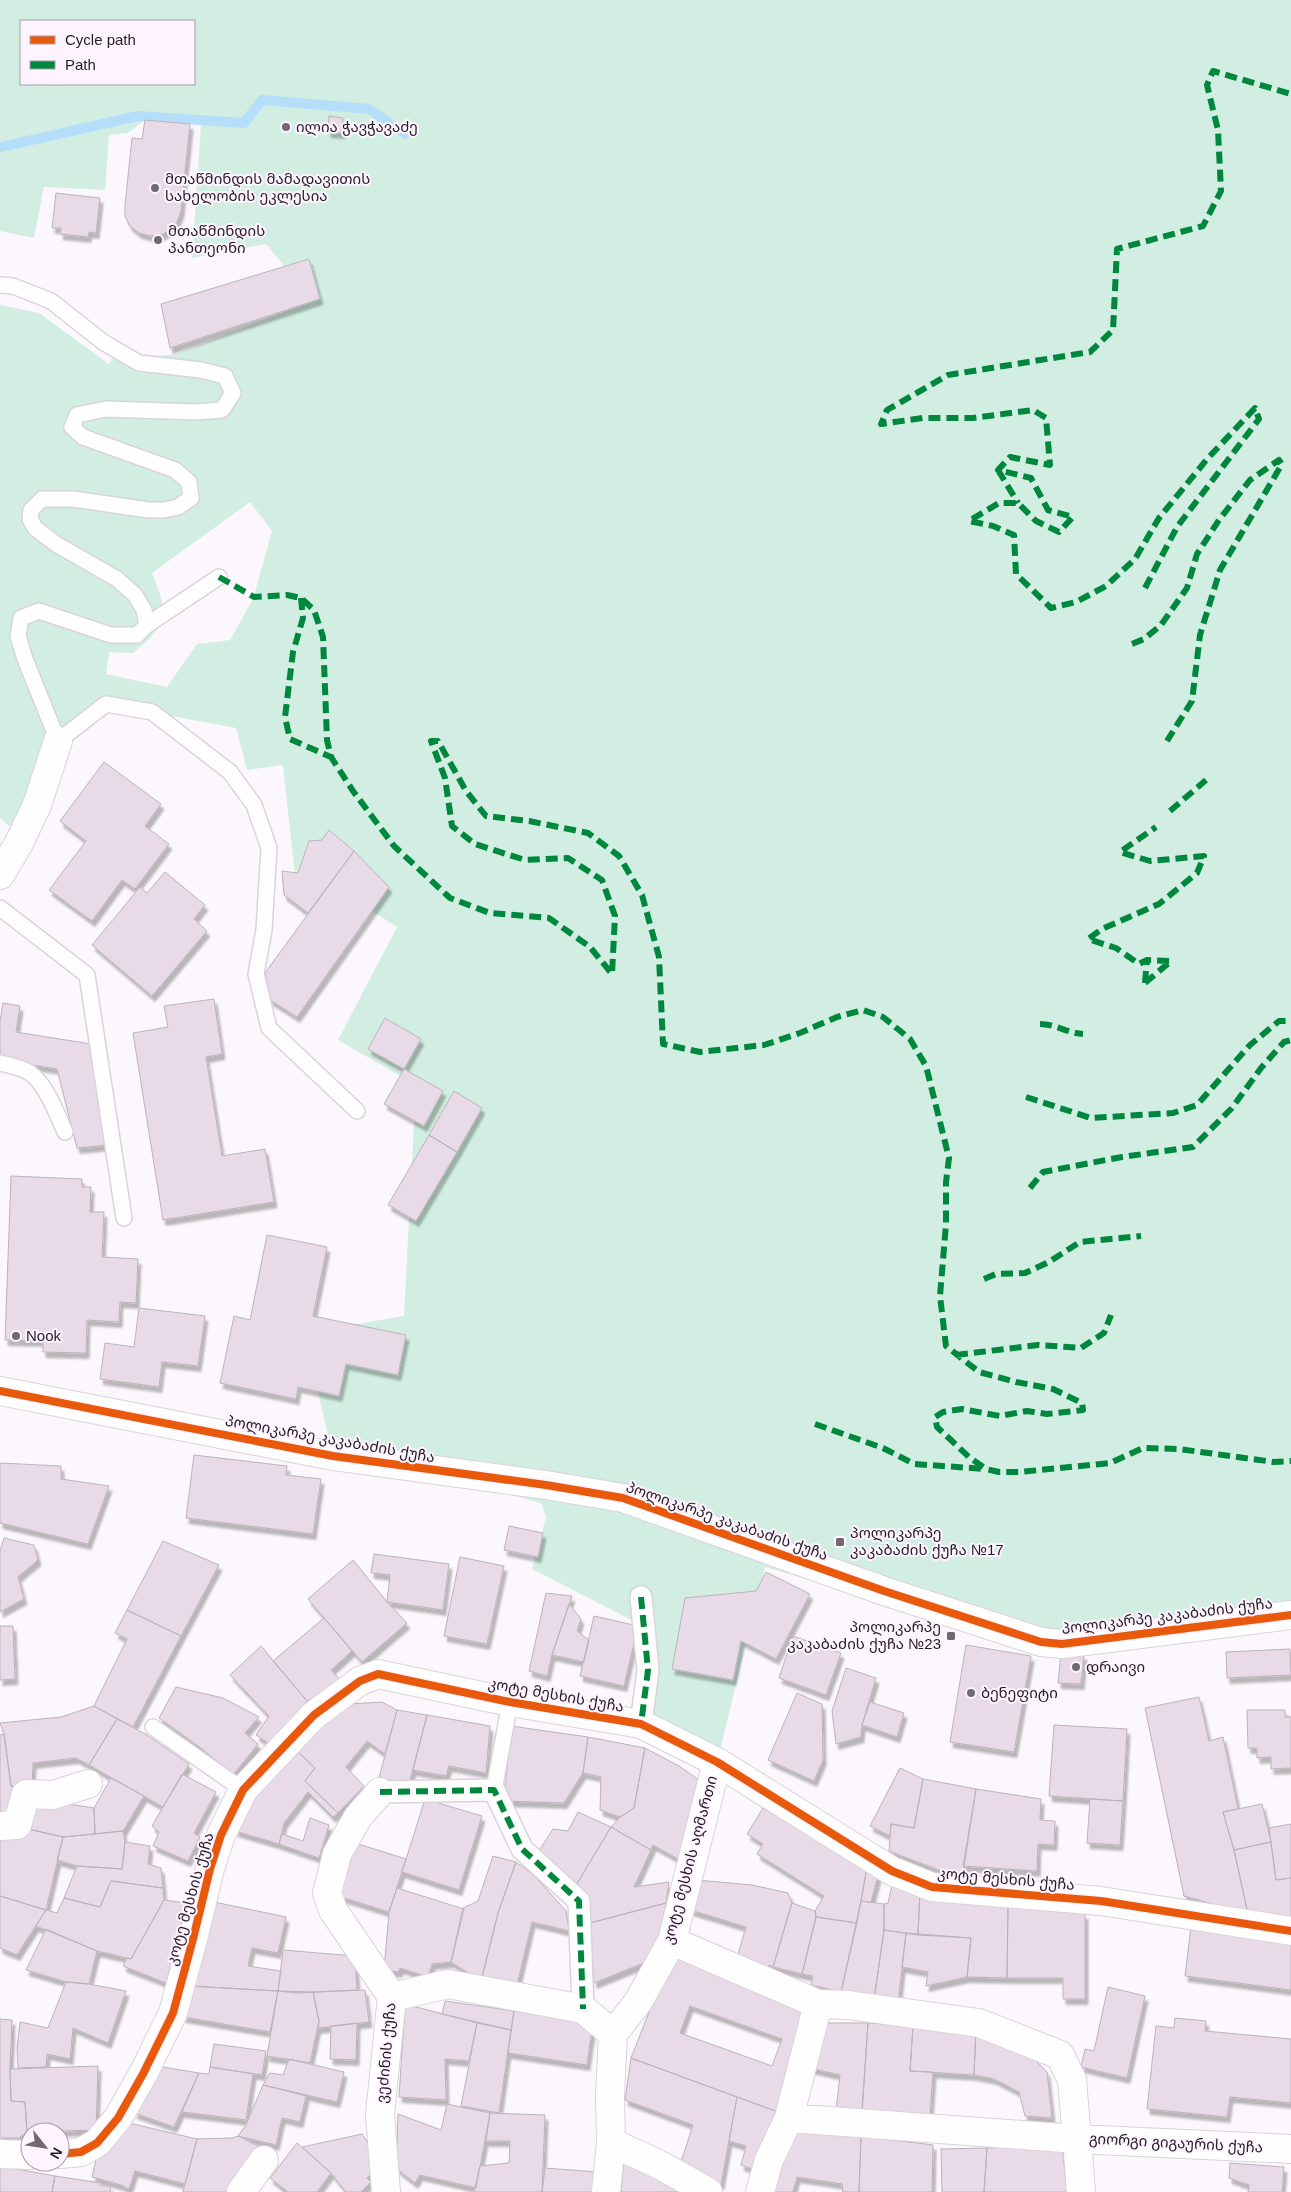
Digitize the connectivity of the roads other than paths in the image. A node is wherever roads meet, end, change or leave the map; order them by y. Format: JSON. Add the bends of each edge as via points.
{"nodes":[{"id":1,"x":0,"y":284,"type":"edge"},
{"id":2,"x":219,"y":577,"type":"dead end"},
{"id":3,"x":147,"y":625,"type":"junction"},
{"id":4,"x":58,"y":741,"type":"junction"},
{"id":5,"x":0,"y":875,"type":"edge"},
{"id":6,"x":0,"y":908,"type":"edge"},
{"id":7,"x":0,"y":1063,"type":"edge"},
{"id":8,"x":357,"y":1112,"type":"dead end"},
{"id":9,"x":65,"y":1132,"type":"dead end"},
{"id":10,"x":124,"y":1218,"type":"dead end"},
{"id":11,"x":0,"y":1391,"type":"edge"},
{"id":12,"x":641,"y":1597,"type":"dead end"},
{"id":13,"x":1291,"y":1614,"type":"edge"},
{"id":14,"x":510,"y":1702,"type":"junction"},
{"id":15,"x":641,"y":1724,"type":"junction"},
{"id":16,"x":153,"y":1727,"type":"dead end"},
{"id":17,"x":717,"y":1762,"type":"junction"},
{"id":18,"x":88,"y":1784,"type":"dead end"},
{"id":19,"x":243,"y":1790,"type":"junction"},
{"id":20,"x":494,"y":1790,"type":"junction"},
{"id":21,"x":380,"y":1792,"type":"joint"},
{"id":22,"x":0,"y":1826,"type":"edge"},
{"id":23,"x":1291,"y":1931,"type":"edge"},
{"id":24,"x":672,"y":1941,"type":"junction"},
{"id":25,"x":392,"y":1997,"type":"junction"},
{"id":26,"x":818,"y":2004,"type":"junction"},
{"id":27,"x":583,"y":2009,"type":"junction"},
{"id":28,"x":613,"y":2034,"type":"junction"},
{"id":29,"x":788,"y":2118,"type":"junction"},
{"id":30,"x":1077,"y":2139,"type":"junction"},
{"id":31,"x":612,"y":2142,"type":"junction"},
{"id":32,"x":1291,"y":2149,"type":"edge"},
{"id":33,"x":70,"y":2153,"type":"edge"},
{"id":34,"x":0,"y":2154,"type":"edge"},
{"id":35,"x":20,"y":2155,"type":"edge"},
{"id":36,"x":264,"y":2160,"type":"dead end"},
{"id":37,"x":241,"y":2192,"type":"edge"},
{"id":38,"x":387,"y":2192,"type":"edge"},
{"id":39,"x":606,"y":2192,"type":"edge"},
{"id":40,"x":708,"y":2192,"type":"edge"},
{"id":41,"x":760,"y":2192,"type":"edge"},
{"id":42,"x":1081,"y":2192,"type":"edge"}],
"edges":[{"from":1,"to":3,"type":"lane","via":[[51,301],[103,342],[139,363],[201,370],[225,376],[229,385],[232,393],[222,410],[106,409],[77,415],[72,427],[83,436],[175,470],[189,482],[191,498],[178,508],[148,510],[74,499],[42,499],[31,510],[30,519],[35,528],[117,579],[135,595],[144,610]]},
{"from":2,"to":3,"type":"lane"},
{"from":3,"to":4,"type":"lane","via":[[137,635],[111,635],[39,611],[21,618],[18,636]]},
{"from":4,"to":5,"type":"street","via":[[37,804]]},
{"from":4,"to":8,"type":"lane","via":[[106,704],[152,712],[230,772],[254,805],[269,848],[264,930],[256,974],[269,1028]]},
{"from":6,"to":10,"type":"lane","via":[[87,975]]},
{"from":7,"to":9,"type":"lane","via":[[17,1066],[32,1074],[47,1094]]},
{"from":11,"to":13,"type":"street","name":"პოლიკარპე კაკაბაძის ქუჩა","via":[[333,1456],[623,1498],[884,1591],[1041,1642],[1062,1644]]},
{"from":12,"to":15,"type":"street","via":[[648,1670]]},
{"from":14,"to":15,"type":"street","name":"კოტე მესხის ქუჩა"},
{"from":14,"to":19,"type":"street","name":"კოტე მესხის ქუჩა","via":[[393,1676],[369,1676],[314,1715]]},
{"from":14,"to":20,"type":"lane"},
{"from":15,"to":17,"type":"street","name":"კოტე მესხის ქუჩა"},
{"from":16,"to":19,"type":"lane"},
{"from":17,"to":23,"type":"street","name":"კოტე მესხის ქუჩა","via":[[892,1871],[932,1887],[1101,1901]]},
{"from":17,"to":24,"type":"street","name":"კოტე მესხის აღმართი"},
{"from":18,"to":22,"type":"street","via":[[53,1795],[26,1794],[17,1825]]},
{"from":19,"to":33,"type":"street","name":"კოტე მესხის ქუჩა","via":[[221,1835],[210,1868],[173,2013],[118,2118],[97,2143],[81,2152]]},
{"from":20,"to":21,"type":"street","name":"ვეძინის ქუჩა"},
{"from":20,"to":27,"type":"street","via":[[522,1849],[579,1901]]},
{"from":21,"to":25,"type":"street","name":"ვეძინის ქუჩა","via":[[358,1817],[337,1854],[327,1893],[333,1910]]},
{"from":24,"to":26,"type":"street","name":"გიორგი გიგაურის ქუჩა"},
{"from":24,"to":28,"type":"street","name":"კოტე მესხის აღმართი","via":[[638,2002]]},
{"from":25,"to":27,"type":"street","via":[[448,1984]]},
{"from":25,"to":38,"type":"street","name":"ვეძინის ქუჩა","via":[[380,2114]]},
{"from":26,"to":29,"type":"street"},
{"from":26,"to":30,"type":"street","name":"გიორგი გიგაურის ქუჩა","via":[[848,2005],[979,2023],[1060,2055],[1072,2080]]},
{"from":27,"to":28,"type":"street"},
{"from":28,"to":31,"type":"street"},
{"from":29,"to":30,"type":"street"},
{"from":29,"to":41,"type":"street","via":[[769,2160]]},
{"from":30,"to":32,"type":"street","name":"გიორგი გიგაურის ქუჩა"},
{"from":30,"to":42,"type":"street"},
{"from":31,"to":39,"type":"street"},
{"from":31,"to":40,"type":"street"},
{"from":34,"to":35,"type":"street"},
{"from":36,"to":37,"type":"street"}]}
